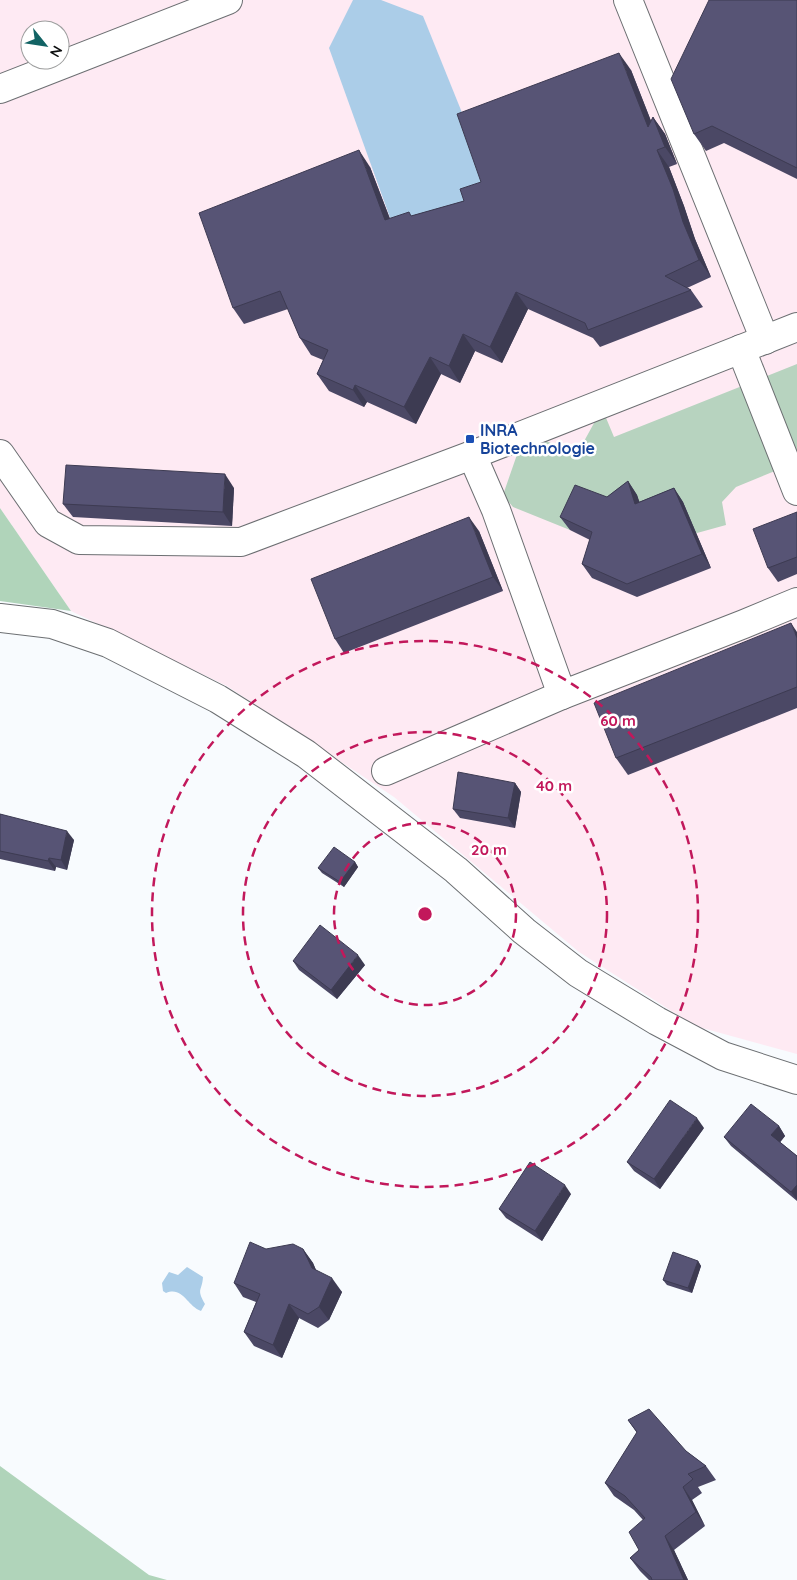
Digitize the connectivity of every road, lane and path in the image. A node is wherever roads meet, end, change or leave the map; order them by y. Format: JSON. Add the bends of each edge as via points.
{"nodes":[{"id":1,"x":228,"y":0,"type":"edge"},
{"id":2,"x":628,"y":0,"type":"edge"},
{"id":3,"x":0,"y":89,"type":"edge"},
{"id":4,"x":797,"y":327,"type":"edge"},
{"id":5,"x":753,"y":344,"type":"junction"},
{"id":6,"x":0,"y":454,"type":"edge"},
{"id":7,"x":472,"y":455,"type":"junction"},
{"id":8,"x":797,"y":491,"type":"edge"},
{"id":9,"x":797,"y":602,"type":"edge"},
{"id":10,"x":0,"y":618,"type":"edge"},
{"id":11,"x":562,"y":695,"type":"junction"},
{"id":12,"x":386,"y":771,"type":"dead end"},
{"id":13,"x":797,"y":1080,"type":"edge"}],
"edges":[{"from":1,"to":3,"type":"street"},
{"from":2,"to":5,"type":"street"},
{"from":4,"to":5,"type":"street"},
{"from":5,"to":7,"type":"street"},
{"from":5,"to":8,"type":"street"},
{"from":6,"to":7,"type":"street","via":[[48,523],[80,540],[241,542]]},
{"from":7,"to":11,"type":"street","via":[[496,510]]},
{"from":9,"to":11,"type":"street"},
{"from":10,"to":13,"type":"street","via":[[52,624],[108,643],[218,699],[306,754],[456,870],[524,931],[578,972],[657,1022],[723,1056]]},
{"from":11,"to":12,"type":"street"}]}
